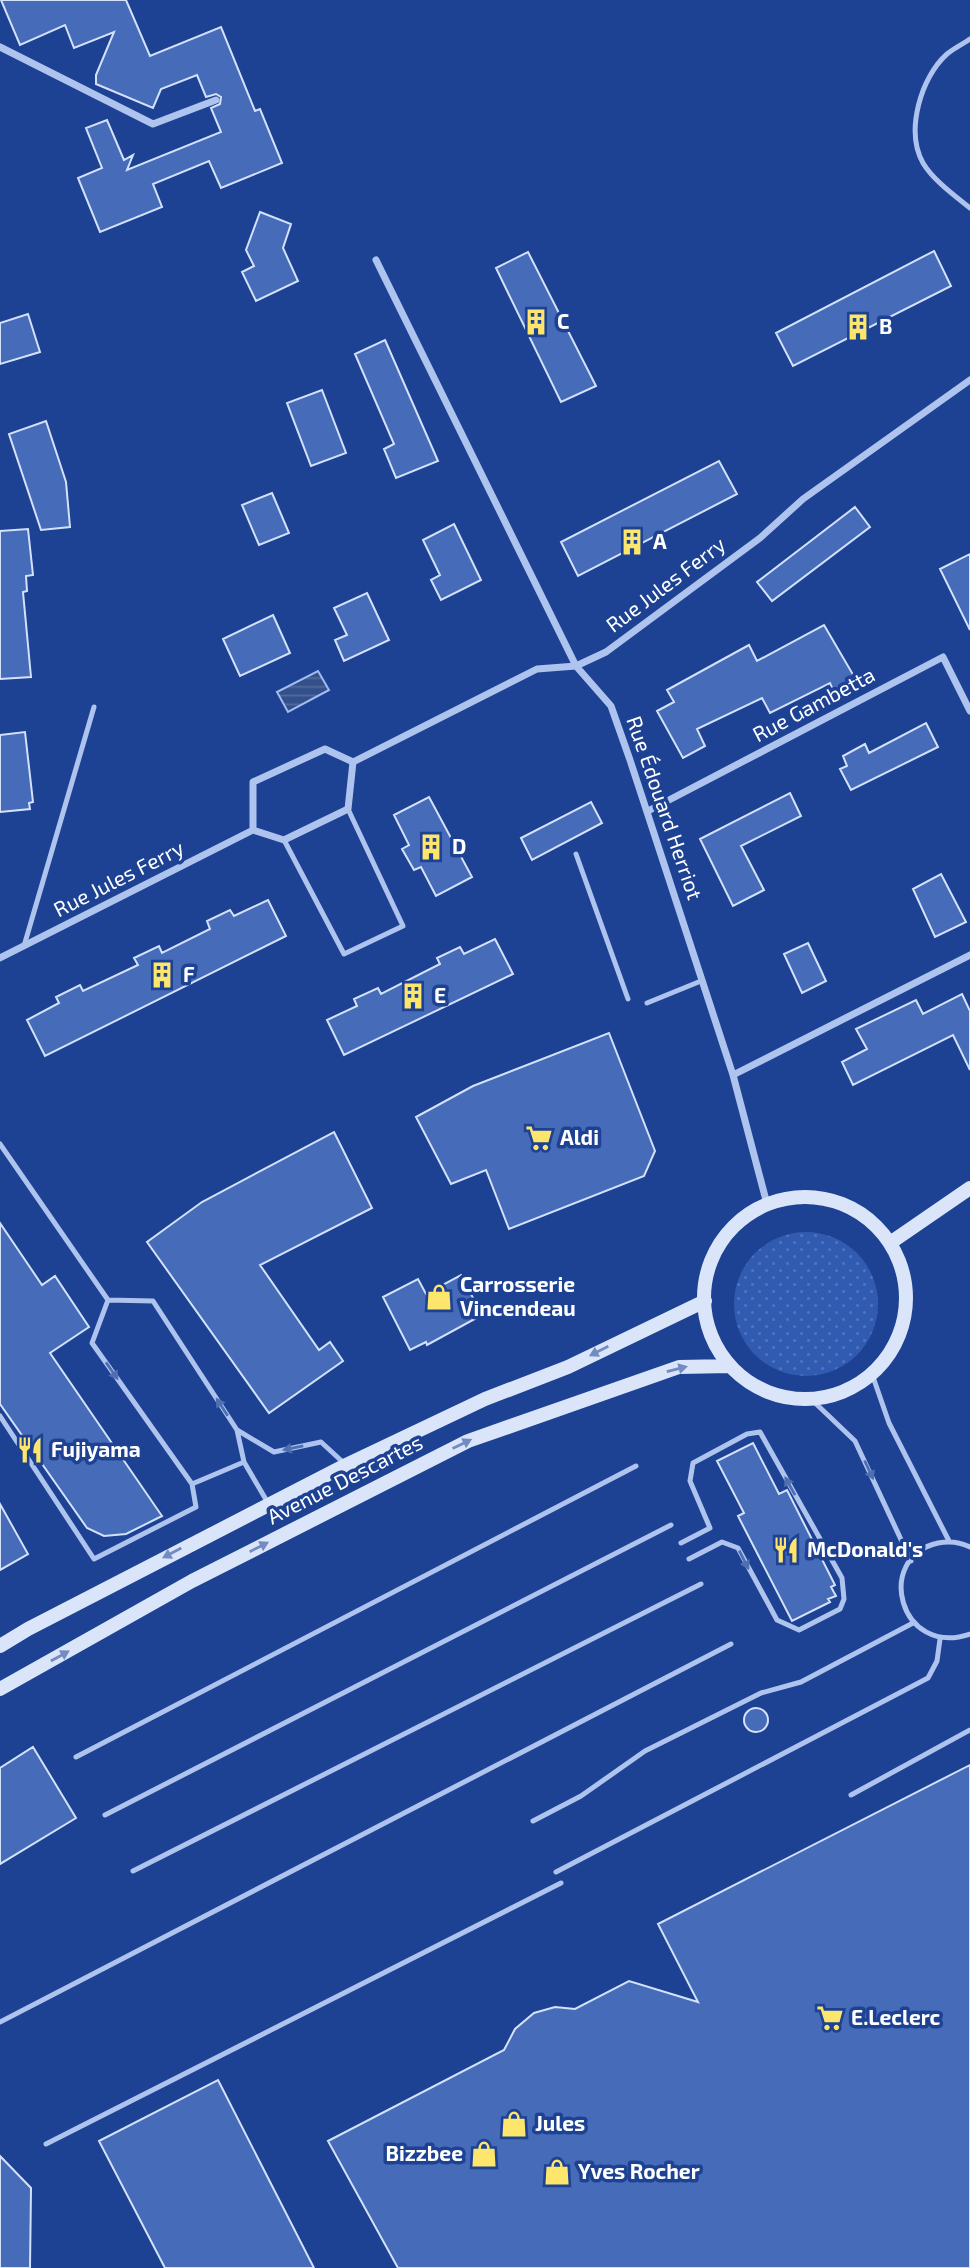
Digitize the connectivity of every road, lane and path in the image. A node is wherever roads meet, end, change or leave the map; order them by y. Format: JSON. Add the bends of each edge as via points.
{"nodes":[{"id":1,"x":970,"y":39,"type":"edge"},
{"id":2,"x":0,"y":47,"type":"edge"},
{"id":3,"x":216,"y":100,"type":"dead end"},
{"id":4,"x":970,"y":208,"type":"edge"},
{"id":5,"x":376,"y":260,"type":"dead end"},
{"id":6,"x":970,"y":380,"type":"edge"},
{"id":7,"x":576,"y":666,"type":"junction"},
{"id":8,"x":94,"y":707,"type":"dead end"},
{"id":9,"x":970,"y":711,"type":"edge"},
{"id":10,"x":353,"y":762,"type":"junction"},
{"id":11,"x":348,"y":809,"type":"junction"},
{"id":12,"x":648,"y":811,"type":"junction"},
{"id":13,"x":253,"y":830,"type":"junction"},
{"id":14,"x":284,"y":840,"type":"junction"},
{"id":15,"x":576,"y":854,"type":"dead end"},
{"id":16,"x":23,"y":948,"type":"junction"},
{"id":17,"x":970,"y":955,"type":"edge"},
{"id":18,"x":0,"y":958,"type":"edge"},
{"id":19,"x":701,"y":981,"type":"junction"},
{"id":20,"x":628,"y":999,"type":"dead end"},
{"id":21,"x":647,"y":1003,"type":"dead end"},
{"id":22,"x":733,"y":1075,"type":"junction"},
{"id":23,"x":0,"y":1144,"type":"edge"},
{"id":24,"x":970,"y":1188,"type":"edge"},
{"id":25,"x":767,"y":1204,"type":"junction"},
{"id":26,"x":890,"y":1243,"type":"junction"},
{"id":27,"x":108,"y":1300,"type":"junction"},
{"id":28,"x":705,"y":1301,"type":"junction"},
{"id":29,"x":730,"y":1366,"type":"junction"},
{"id":30,"x":872,"y":1374,"type":"junction"},
{"id":31,"x":811,"y":1399,"type":"junction"},
{"id":32,"x":0,"y":1416,"type":"edge"},
{"id":33,"x":237,"y":1430,"type":"junction"},
{"id":34,"x":244,"y":1462,"type":"junction"},
{"id":35,"x":346,"y":1465,"type":"junction"},
{"id":36,"x":636,"y":1466,"type":"dead end"},
{"id":37,"x":192,"y":1484,"type":"junction"},
{"id":38,"x":268,"y":1503,"type":"junction"},
{"id":39,"x":671,"y":1525,"type":"dead end"},
{"id":40,"x":949,"y":1541,"type":"junction"},
{"id":41,"x":681,"y":1543,"type":"dead end"},
{"id":42,"x":970,"y":1547,"type":"edge"},
{"id":43,"x":689,"y":1559,"type":"dead end"},
{"id":44,"x":911,"y":1561,"type":"junction"},
{"id":45,"x":702,"y":1584,"type":"dead end"},
{"id":46,"x":913,"y":1623,"type":"junction"},
{"id":47,"x":970,"y":1634,"type":"edge"},
{"id":48,"x":940,"y":1639,"type":"junction"},
{"id":49,"x":731,"y":1644,"type":"dead end"},
{"id":50,"x":0,"y":1646,"type":"edge"},
{"id":51,"x":0,"y":1689,"type":"edge"},
{"id":52,"x":970,"y":1730,"type":"edge"},
{"id":53,"x":76,"y":1757,"type":"dead end"},
{"id":54,"x":851,"y":1795,"type":"dead end"},
{"id":55,"x":105,"y":1815,"type":"dead end"},
{"id":56,"x":533,"y":1821,"type":"dead end"},
{"id":57,"x":133,"y":1871,"type":"dead end"},
{"id":58,"x":555,"y":1872,"type":"dead end"},
{"id":59,"x":561,"y":1883,"type":"dead end"},
{"id":60,"x":0,"y":2022,"type":"edge"},
{"id":61,"x":46,"y":2144,"type":"dead end"}],
"edges":[{"from":1,"to":4,"type":"lane","via":[[946,55],[925,85],[916,142],[923,164]]},
{"from":2,"to":3,"type":"street","via":[[153,124]]},
{"from":5,"to":7,"type":"street","name":"Rue Édouard Herriot"},
{"from":6,"to":7,"type":"street","name":"Rue Jules Ferry","via":[[803,499],[760,538],[606,652]]},
{"from":7,"to":10,"type":"street","name":"Rue Jules Ferry","via":[[537,669]]},
{"from":7,"to":12,"type":"street","name":"Rue Édouard Herriot","via":[[611,706]]},
{"from":8,"to":16,"type":"lane"},
{"from":9,"to":12,"type":"street","name":"Rue Gambetta","via":[[943,657]]},
{"from":10,"to":11,"type":"street"},
{"from":10,"to":13,"type":"street","via":[[325,749],[253,782]]},
{"from":11,"to":14,"type":"street"},
{"from":11,"to":14,"type":"lane","via":[[403,926],[344,954]]},
{"from":12,"to":19,"type":"street","name":"Rue Édouard Herriot"},
{"from":13,"to":14,"type":"street"},
{"from":13,"to":16,"type":"street","name":"Rue Jules Ferry"},
{"from":15,"to":20,"type":"lane"},
{"from":16,"to":18,"type":"street","name":"Rue Jules Ferry"},
{"from":17,"to":22,"type":"street"},
{"from":19,"to":21,"type":"lane"},
{"from":19,"to":22,"type":"street","name":"Rue Édouard Herriot"},
{"from":22,"to":25,"type":"street","name":"Rue Édouard Herriot"},
{"from":23,"to":27,"type":"lane"},
{"from":24,"to":26,"type":"main road"},
{"from":25,"to":26,"type":"main road","via":[[794,1197],[822,1198],[849,1206],[872,1222]]},
{"from":25,"to":28,"type":"main road","via":[[736,1224],[719,1246],[708,1272]]},
{"from":26,"to":30,"type":"main road","via":[[900,1263],[906,1309],[900,1334]]},
{"from":33,"to":27,"type":"lane","one_way":true,"via":[[153,1301]]},
{"from":27,"to":37,"type":"lane","one_way":true,"via":[[92,1343]]},
{"from":28,"to":29,"type":"main road","via":[[708,1324]]},
{"from":28,"to":35,"type":"main road","name":"Avenue Descartes","one_way":true},
{"from":29,"to":31,"type":"main road","via":[[750,1383],[779,1395]]},
{"from":51,"to":29,"type":"main road","name":"Avenue Descartes","one_way":true,"via":[[192,1581],[468,1441],[680,1367]]},
{"from":30,"to":31,"type":"main road","via":[[834,1395]]},
{"from":30,"to":40,"type":"lane","via":[[889,1423]]},
{"from":31,"to":44,"type":"lane","one_way":true,"via":[[855,1441]]},
{"from":32,"to":37,"type":"lane","via":[[94,1559],[196,1507]]},
{"from":33,"to":34,"type":"lane"},
{"from":35,"to":33,"type":"lane","one_way":true,"via":[[321,1441],[274,1452]]},
{"from":34,"to":37,"type":"lane"},
{"from":34,"to":38,"type":"lane"},
{"from":35,"to":38,"type":"main road","name":"Avenue Descartes"},
{"from":36,"to":53,"type":"lane"},
{"from":38,"to":50,"type":"main road","name":"Avenue Descartes","one_way":true},
{"from":39,"to":55,"type":"lane"},
{"from":40,"to":42,"type":"lane"},
{"from":40,"to":44,"type":"lane","via":[[921,1550]]},
{"from":43,"to":41,"type":"lane","one_way":true,"via":[[722,1542],[738,1548],[776,1620],[799,1630],[840,1609],[844,1599],[842,1578],[760,1432],[747,1434],[693,1463],[690,1481],[710,1528]]},
{"from":44,"to":46,"type":"lane","via":[[901,1594]]},
{"from":45,"to":57,"type":"lane"},
{"from":46,"to":48,"type":"lane"},
{"from":46,"to":56,"type":"lane","via":[[801,1682],[761,1693],[645,1751],[581,1796]]},
{"from":47,"to":48,"type":"lane"},
{"from":48,"to":58,"type":"lane","via":[[937,1661],[928,1678]]},
{"from":49,"to":60,"type":"lane"},
{"from":52,"to":54,"type":"lane"},
{"from":59,"to":61,"type":"lane"}]}
